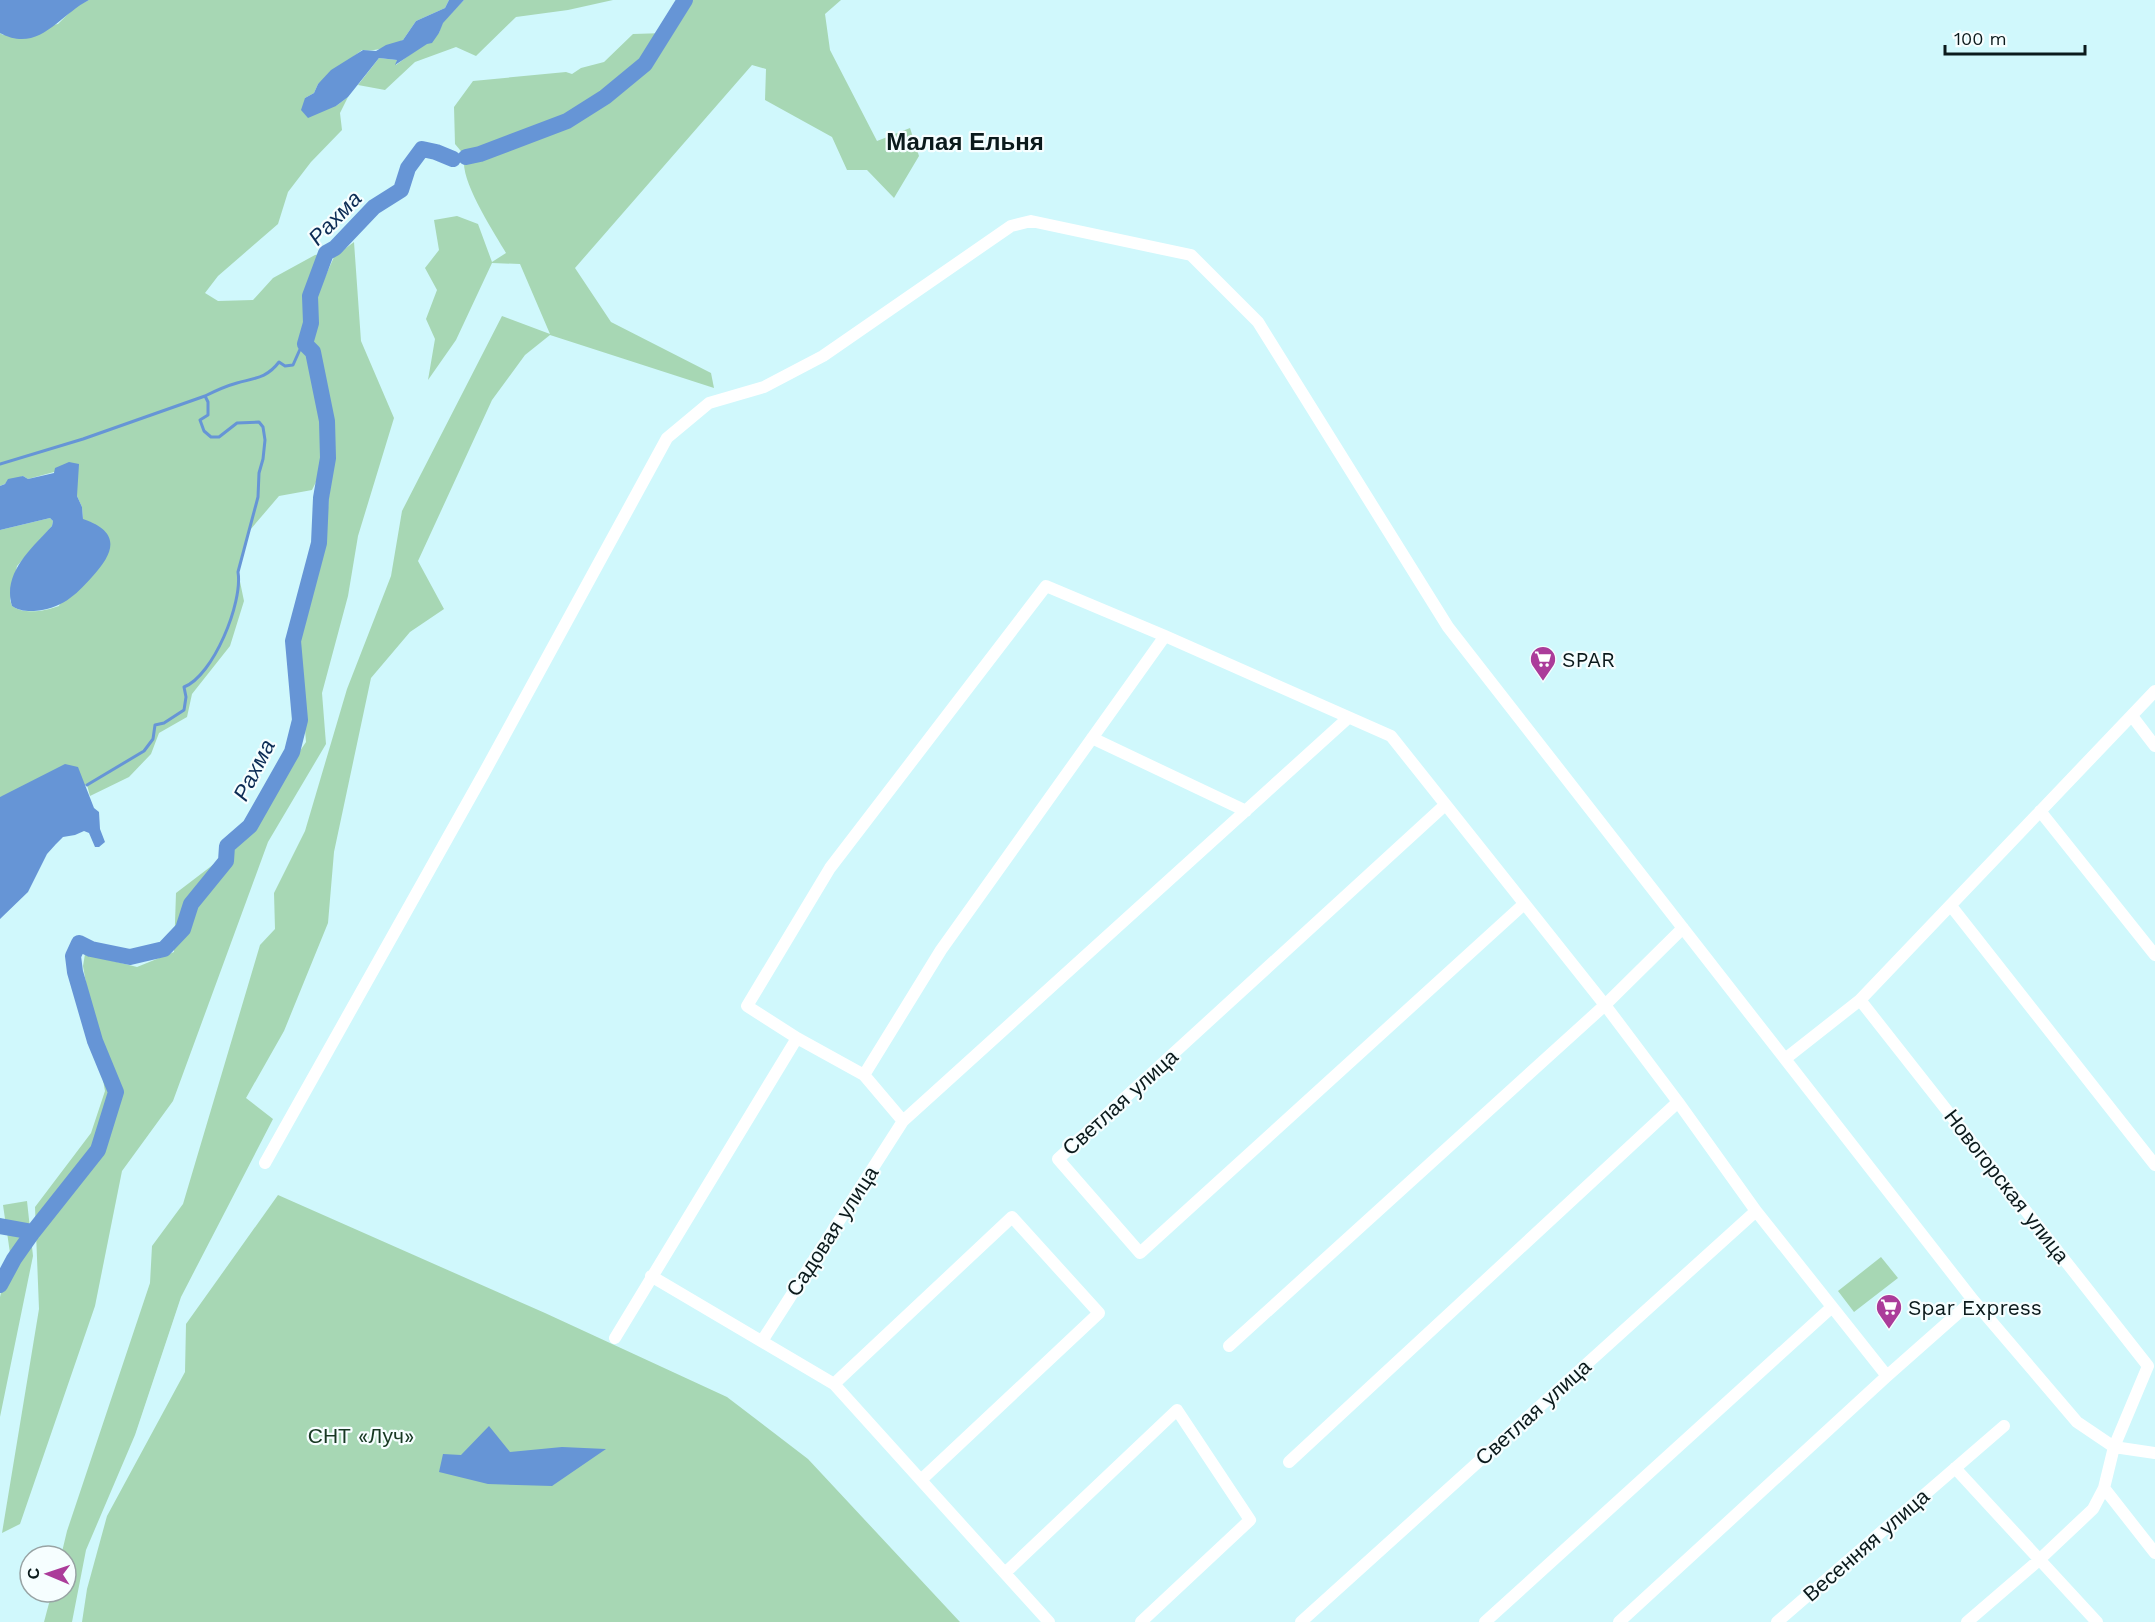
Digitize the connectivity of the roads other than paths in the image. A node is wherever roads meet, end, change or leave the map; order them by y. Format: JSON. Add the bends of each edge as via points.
{"nodes":[{"id":1,"x":1165,"y":636,"type":"junction"},
{"id":2,"x":2155,"y":691,"type":"edge"},
{"id":3,"x":2132,"y":716,"type":"junction"},
{"id":4,"x":1348,"y":718,"type":"junction"},
{"id":5,"x":1092,"y":738,"type":"junction"},
{"id":6,"x":2155,"y":746,"type":"edge"},
{"id":7,"x":1445,"y":805,"type":"junction"},
{"id":8,"x":1246,"y":811,"type":"junction"},
{"id":9,"x":2040,"y":811,"type":"junction"},
{"id":10,"x":1524,"y":904,"type":"junction"},
{"id":11,"x":1951,"y":906,"type":"junction"},
{"id":12,"x":1683,"y":928,"type":"junction"},
{"id":13,"x":2155,"y":955,"type":"edge"},
{"id":14,"x":1860,"y":1000,"type":"junction"},
{"id":15,"x":1605,"y":1005,"type":"junction"},
{"id":16,"x":797,"y":1038,"type":"junction"},
{"id":17,"x":1785,"y":1059,"type":"junction"},
{"id":18,"x":864,"y":1075,"type":"junction"},
{"id":19,"x":1678,"y":1102,"type":"junction"},
{"id":20,"x":903,"y":1121,"type":"junction"},
{"id":21,"x":265,"y":1163,"type":"dead end"},
{"id":22,"x":2155,"y":1165,"type":"edge"},
{"id":23,"x":1756,"y":1210,"type":"junction"},
{"id":24,"x":651,"y":1276,"type":"junction"},
{"id":25,"x":1973,"y":1300,"type":"junction"},
{"id":26,"x":1832,"y":1307,"type":"junction"},
{"id":27,"x":615,"y":1338,"type":"dead end"},
{"id":28,"x":762,"y":1341,"type":"junction"},
{"id":29,"x":1229,"y":1346,"type":"dead end"},
{"id":30,"x":2152,"y":1364,"type":"edge"},
{"id":31,"x":1887,"y":1376,"type":"junction"},
{"id":32,"x":834,"y":1384,"type":"junction"},
{"id":33,"x":2004,"y":1426,"type":"dead end"},
{"id":34,"x":2114,"y":1447,"type":"junction"},
{"id":35,"x":2155,"y":1453,"type":"edge"},
{"id":36,"x":1289,"y":1462,"type":"dead end"},
{"id":37,"x":1955,"y":1468,"type":"junction"},
{"id":38,"x":921,"y":1480,"type":"junction"},
{"id":39,"x":2104,"y":1488,"type":"junction"},
{"id":40,"x":2155,"y":1553,"type":"edge"},
{"id":41,"x":2039,"y":1560,"type":"junction"},
{"id":42,"x":1005,"y":1574,"type":"junction"},
{"id":43,"x":1305,"y":1618,"type":"edge"},
{"id":44,"x":1049,"y":1622,"type":"edge"},
{"id":45,"x":1141,"y":1622,"type":"edge"},
{"id":46,"x":1485,"y":1622,"type":"edge"},
{"id":47,"x":1619,"y":1622,"type":"edge"},
{"id":48,"x":1777,"y":1622,"type":"edge"},
{"id":49,"x":1967,"y":1622,"type":"edge"},
{"id":50,"x":2097,"y":1622,"type":"edge"}],
"edges":[{"from":1,"to":4,"type":"street"},
{"from":1,"to":5,"type":"street"},
{"from":1,"to":16,"type":"street","via":[[1046,586],[830,868],[747,1006]]},
{"from":2,"to":3,"type":"street"},
{"from":3,"to":6,"type":"street"},
{"from":3,"to":9,"type":"street"},
{"from":4,"to":7,"type":"street","via":[[1391,736]]},
{"from":4,"to":8,"type":"street"},
{"from":5,"to":8,"type":"street"},
{"from":5,"to":18,"type":"street","via":[[941,950]]},
{"from":7,"to":10,"type":"street"},
{"from":7,"to":10,"type":"street","name":"Светлая улица","via":[[1058,1159],[1140,1253]]},
{"from":8,"to":20,"type":"street"},
{"from":9,"to":11,"type":"street"},
{"from":9,"to":13,"type":"street"},
{"from":10,"to":15,"type":"street"},
{"from":11,"to":14,"type":"street"},
{"from":11,"to":22,"type":"street"},
{"from":12,"to":15,"type":"street"},
{"from":12,"to":17,"type":"street"},
{"from":12,"to":21,"type":"street","via":[[1437,612],[1258,321],[1191,255],[1031,221],[1011,226],[823,356],[764,387],[709,403],[667,438]]},
{"from":14,"to":17,"type":"street"},
{"from":14,"to":30,"type":"street","name":"Новогорская улица"},
{"from":15,"to":19,"type":"street"},
{"from":15,"to":29,"type":"street"},
{"from":16,"to":18,"type":"street"},
{"from":16,"to":24,"type":"street"},
{"from":17,"to":25,"type":"street"},
{"from":18,"to":20,"type":"street"},
{"from":19,"to":23,"type":"street"},
{"from":19,"to":36,"type":"street"},
{"from":20,"to":28,"type":"street","name":"Садовая улица"},
{"from":23,"to":26,"type":"street"},
{"from":23,"to":43,"type":"street","name":"Светлая улица"},
{"from":24,"to":27,"type":"street"},
{"from":24,"to":28,"type":"street"},
{"from":25,"to":31,"type":"street"},
{"from":25,"to":34,"type":"street","via":[[2077,1422]]},
{"from":26,"to":31,"type":"street"},
{"from":26,"to":46,"type":"street"},
{"from":28,"to":32,"type":"street"},
{"from":30,"to":34,"type":"street"},
{"from":31,"to":47,"type":"street"},
{"from":32,"to":38,"type":"street"},
{"from":32,"to":38,"type":"street","via":[[1012,1217],[1099,1313]]},
{"from":33,"to":37,"type":"street","name":"Весенняя улица"},
{"from":34,"to":35,"type":"street"},
{"from":34,"to":39,"type":"street"},
{"from":37,"to":41,"type":"street"},
{"from":37,"to":48,"type":"street","name":"Весенняя улица"},
{"from":38,"to":42,"type":"street"},
{"from":39,"to":40,"type":"street"},
{"from":39,"to":41,"type":"street","via":[[2093,1509]]},
{"from":41,"to":49,"type":"street"},
{"from":41,"to":50,"type":"street"},
{"from":42,"to":44,"type":"street"},
{"from":42,"to":45,"type":"street","via":[[1177,1410],[1250,1520]]}]}
